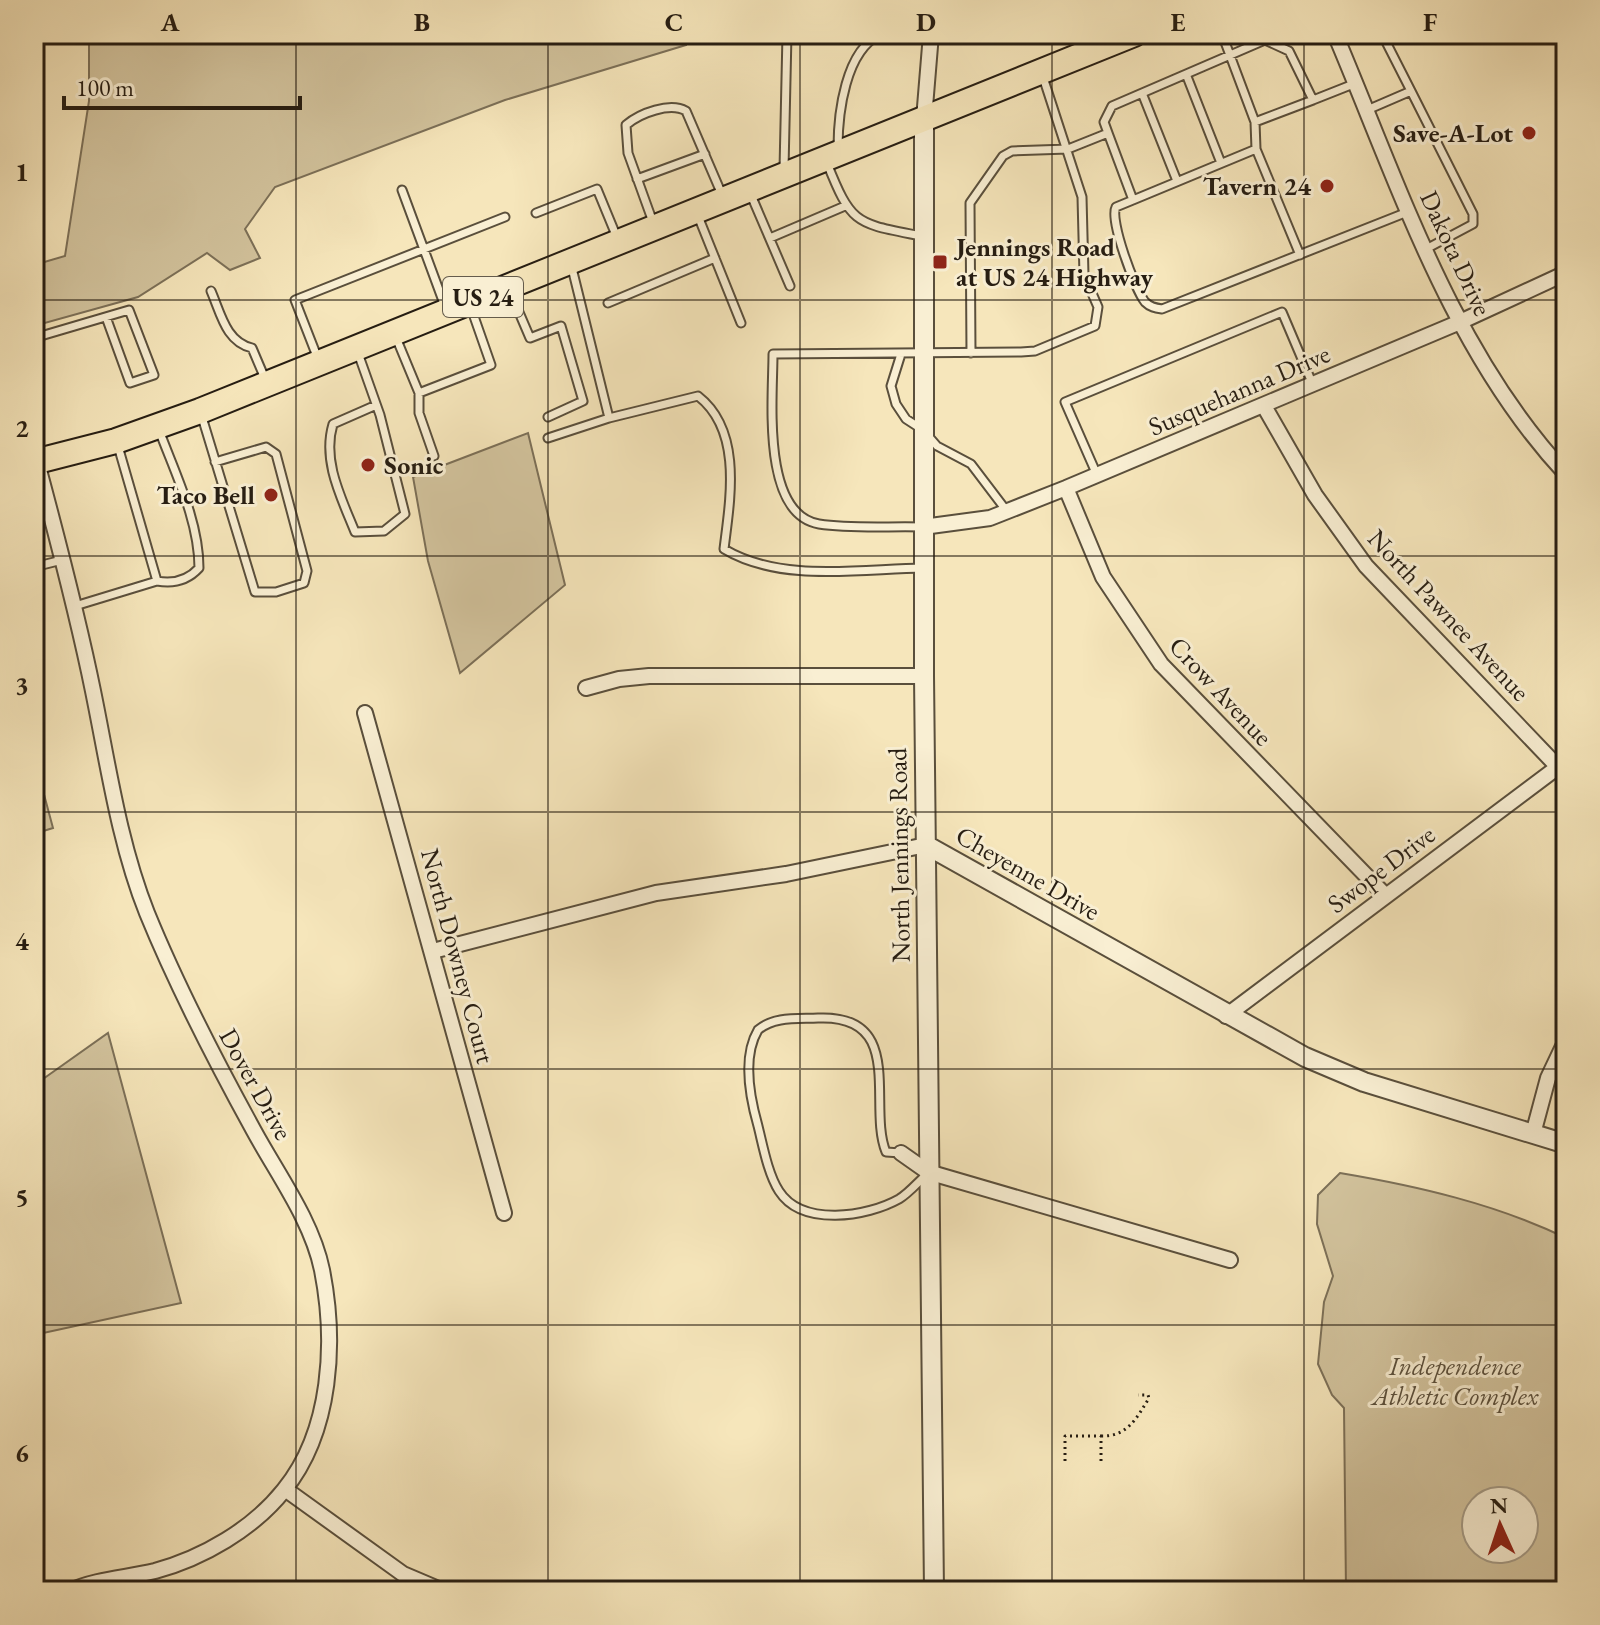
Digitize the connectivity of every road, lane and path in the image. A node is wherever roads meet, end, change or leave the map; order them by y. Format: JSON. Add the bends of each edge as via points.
{"nodes":[{"id":1,"x":787,"y":34,"type":"edge"},
{"id":2,"x":881,"y":34,"type":"edge"},
{"id":3,"x":931,"y":34,"type":"edge"},
{"id":4,"x":1134,"y":34,"type":"edge"},
{"id":5,"x":1222,"y":34,"type":"edge"},
{"id":6,"x":1335,"y":34,"type":"edge"},
{"id":7,"x":1382,"y":34,"type":"edge"},
{"id":8,"x":1231,"y":55,"type":"junction"},
{"id":9,"x":1041,"y":72,"type":"junction"},
{"id":10,"x":1186,"y":74,"type":"junction"},
{"id":11,"x":1356,"y":83,"type":"junction"},
{"id":12,"x":1411,"y":91,"type":"junction"},
{"id":13,"x":1142,"y":93,"type":"junction"},
{"id":14,"x":1313,"y":100,"type":"junction"},
{"id":15,"x":1367,"y":110,"type":"junction"},
{"id":16,"x":924,"y":119,"type":"junction"},
{"id":17,"x":1255,"y":122,"type":"junction"},
{"id":18,"x":1108,"y":133,"type":"junction"},
{"id":19,"x":1068,"y":149,"type":"junction"},
{"id":20,"x":1256,"y":149,"type":"junction"},
{"id":21,"x":705,"y":154,"type":"junction"},
{"id":22,"x":832,"y":157,"type":"junction"},
{"id":23,"x":1221,"y":163,"type":"junction"},
{"id":24,"x":784,"y":175,"type":"junction"},
{"id":25,"x":637,"y":179,"type":"junction"},
{"id":26,"x":1177,"y":181,"type":"junction"},
{"id":27,"x":749,"y":189,"type":"junction"},
{"id":28,"x":402,"y":190,"type":"dead end"},
{"id":29,"x":724,"y":199,"type":"junction"},
{"id":30,"x":1133,"y":200,"type":"junction"},
{"id":31,"x":845,"y":206,"type":"junction"},
{"id":32,"x":696,"y":210,"type":"junction"},
{"id":33,"x":1410,"y":211,"type":"junction"},
{"id":34,"x":536,"y":213,"type":"dead end"},
{"id":35,"x":505,"y":217,"type":"dead end"},
{"id":36,"x":655,"y":228,"type":"junction"},
{"id":37,"x":924,"y":236,"type":"junction"},
{"id":38,"x":770,"y":238,"type":"junction"},
{"id":39,"x":619,"y":242,"type":"junction"},
{"id":40,"x":424,"y":249,"type":"junction"},
{"id":41,"x":1426,"y":249,"type":"junction"},
{"id":42,"x":1300,"y":255,"type":"junction"},
{"id":43,"x":715,"y":258,"type":"junction"},
{"id":44,"x":570,"y":262,"type":"junction"},
{"id":45,"x":1566,"y":273,"type":"edge"},
{"id":46,"x":790,"y":286,"type":"dead end"},
{"id":47,"x":508,"y":287,"type":"junction"},
{"id":48,"x":211,"y":291,"type":"dead end"},
{"id":49,"x":608,"y":303,"type":"dead end"},
{"id":50,"x":458,"y":307,"type":"junction"},
{"id":51,"x":106,"y":317,"type":"junction"},
{"id":52,"x":1460,"y":322,"type":"junction"},
{"id":53,"x":741,"y":323,"type":"dead end"},
{"id":54,"x":394,"y":332,"type":"junction"},
{"id":55,"x":34,"y":338,"type":"edge"},
{"id":56,"x":357,"y":347,"type":"junction"},
{"id":57,"x":923,"y":353,"type":"junction"},
{"id":58,"x":971,"y":353,"type":"junction"},
{"id":59,"x":901,"y":354,"type":"junction"},
{"id":60,"x":319,"y":362,"type":"junction"},
{"id":61,"x":267,"y":383,"type":"junction"},
{"id":62,"x":1313,"y":385,"type":"junction"},
{"id":63,"x":419,"y":393,"type":"junction"},
{"id":64,"x":374,"y":406,"type":"junction"},
{"id":65,"x":1264,"y":406,"type":"junction"},
{"id":66,"x":200,"y":411,"type":"junction"},
{"id":67,"x":548,"y":417,"type":"dead end"},
{"id":68,"x":609,"y":418,"type":"junction"},
{"id":69,"x":157,"y":426,"type":"junction"},
{"id":70,"x":923,"y":430,"type":"junction"},
{"id":71,"x":548,"y":438,"type":"dead end"},
{"id":72,"x":116,"y":441,"type":"junction"},
{"id":73,"x":434,"y":456,"type":"dead end"},
{"id":74,"x":35,"y":458,"type":"edge"},
{"id":75,"x":215,"y":462,"type":"junction"},
{"id":76,"x":1566,"y":474,"type":"edge"},
{"id":77,"x":1097,"y":475,"type":"junction"},
{"id":78,"x":1066,"y":488,"type":"junction"},
{"id":79,"x":1007,"y":511,"type":"junction"},
{"id":80,"x":923,"y":527,"type":"junction"},
{"id":81,"x":62,"y":560,"type":"junction"},
{"id":82,"x":34,"y":567,"type":"edge"},
{"id":83,"x":923,"y":568,"type":"junction"},
{"id":84,"x":157,"y":581,"type":"junction"},
{"id":85,"x":74,"y":606,"type":"junction"},
{"id":86,"x":924,"y":676,"type":"junction"},
{"id":87,"x":586,"y":688,"type":"dead end"},
{"id":88,"x":365,"y":713,"type":"dead end"},
{"id":89,"x":1562,"y":764,"type":"edge"},
{"id":90,"x":926,"y":845,"type":"junction"},
{"id":91,"x":1385,"y":895,"type":"junction"},
{"id":92,"x":433,"y":951,"type":"junction"},
{"id":93,"x":1226,"y":1016,"type":"junction"},
{"id":94,"x":1566,"y":1040,"type":"edge"},
{"id":95,"x":1533,"y":1134,"type":"junction"},
{"id":96,"x":1566,"y":1144,"type":"edge"},
{"id":97,"x":901,"y":1153,"type":"joint"},
{"id":98,"x":928,"y":1172,"type":"junction"},
{"id":99,"x":504,"y":1213,"type":"dead end"},
{"id":100,"x":1230,"y":1260,"type":"dead end"},
{"id":101,"x":1138,"y":1395,"type":"dead end"},
{"id":102,"x":1101,"y":1436,"type":"junction"},
{"id":103,"x":1065,"y":1461,"type":"dead end"},
{"id":104,"x":1101,"y":1465,"type":"dead end"},
{"id":105,"x":285,"y":1489,"type":"junction"},
{"id":106,"x":70,"y":1591,"type":"edge"},
{"id":107,"x":443,"y":1591,"type":"edge"},
{"id":108,"x":934,"y":1591,"type":"edge"}],
"edges":[{"from":1,"to":24,"type":"lane"},
{"from":2,"to":22,"type":"lane","via":[[869,39],[845,87]]},
{"from":3,"to":16,"type":"street"},
{"from":4,"to":9,"type":"highway","number":"US 24"},
{"from":5,"to":8,"type":"lane"},
{"from":6,"to":11,"type":"street","name":"Dakota Drive"},
{"from":7,"to":12,"type":"lane"},
{"from":8,"to":10,"type":"lane"},
{"from":8,"to":14,"type":"lane","via":[[1265,40],[1289,51]]},
{"from":8,"to":17,"type":"lane"},
{"from":9,"to":16,"type":"highway","number":"US 24"},
{"from":9,"to":19,"type":"lane"},
{"from":10,"to":13,"type":"lane"},
{"from":10,"to":23,"type":"lane"},
{"from":11,"to":14,"type":"lane"},
{"from":11,"to":15,"type":"street","name":"Dakota Drive"},
{"from":12,"to":15,"type":"lane"},
{"from":12,"to":41,"type":"lane","via":[[1473,214],[1473,224],[1465,231]]},
{"from":13,"to":18,"type":"lane","via":[[1112,106],[1104,122]]},
{"from":13,"to":26,"type":"lane"},
{"from":14,"to":17,"type":"lane"},
{"from":15,"to":33,"type":"street","name":"Dakota Drive"},
{"from":16,"to":22,"type":"highway","number":"US 24"},
{"from":16,"to":37,"type":"street","name":"North Jennings Road"},
{"from":17,"to":20,"type":"lane"},
{"from":18,"to":19,"type":"lane"},
{"from":18,"to":30,"type":"lane"},
{"from":19,"to":58,"type":"lane","via":[[1012,151],[970,203]]},
{"from":19,"to":58,"type":"lane","via":[[1082,197],[1084,275],[1098,307],[1095,326],[1035,351]]},
{"from":20,"to":23,"type":"lane"},
{"from":20,"to":42,"type":"lane"},
{"from":21,"to":25,"type":"lane"},
{"from":21,"to":25,"type":"lane","via":[[682,108],[668,107],[634,119],[624,135]]},
{"from":21,"to":29,"type":"lane"},
{"from":22,"to":24,"type":"highway","number":"US 24"},
{"from":22,"to":31,"type":"lane"},
{"from":23,"to":26,"type":"lane"},
{"from":24,"to":27,"type":"highway","number":"US 24"},
{"from":25,"to":36,"type":"lane"},
{"from":26,"to":30,"type":"lane"},
{"from":27,"to":29,"type":"highway","number":"US 24"},
{"from":27,"to":38,"type":"lane"},
{"from":28,"to":40,"type":"lane"},
{"from":29,"to":32,"type":"highway","number":"US 24"},
{"from":30,"to":42,"type":"lane","via":[[1116,207],[1113,222],[1143,298],[1152,308],[1162,309]]},
{"from":31,"to":37,"type":"lane","via":[[859,221]]},
{"from":31,"to":38,"type":"lane"},
{"from":32,"to":36,"type":"highway","number":"US 24"},
{"from":32,"to":43,"type":"lane"},
{"from":33,"to":41,"type":"street","name":"Dakota Drive"},
{"from":33,"to":42,"type":"lane"},
{"from":34,"to":39,"type":"lane","via":[[597,189]]},
{"from":35,"to":40,"type":"lane"},
{"from":36,"to":39,"type":"highway","number":"US 24"},
{"from":37,"to":57,"type":"street","name":"North Jennings Road"},
{"from":38,"to":46,"type":"lane"},
{"from":39,"to":44,"type":"highway","number":"US 24"},
{"from":40,"to":50,"type":"lane"},
{"from":40,"to":60,"type":"lane","via":[[295,300]]},
{"from":41,"to":52,"type":"street","name":"Dakota Drive"},
{"from":43,"to":49,"type":"lane"},
{"from":43,"to":53,"type":"lane"},
{"from":44,"to":47,"type":"highway","number":"US 24"},
{"from":44,"to":68,"type":"lane"},
{"from":45,"to":52,"type":"street","name":"Susquehanna Drive"},
{"from":47,"to":50,"type":"highway","number":"US 24"},
{"from":47,"to":67,"type":"lane","via":[[530,338],[561,326],[579,378],[583,401]]},
{"from":48,"to":61,"type":"lane","via":[[231,337],[237,345],[252,348]]},
{"from":50,"to":54,"type":"highway","number":"US 24"},
{"from":50,"to":63,"type":"lane","via":[[491,365]]},
{"from":51,"to":51,"type":"lane","via":[[129,310],[154,375],[130,383]]},
{"from":51,"to":55,"type":"lane"},
{"from":52,"to":62,"type":"street","name":"Susquehanna Drive"},
{"from":52,"to":76,"type":"street","name":"Dakota Drive","via":[[1503,396]]},
{"from":54,"to":56,"type":"highway","number":"US 24"},
{"from":54,"to":63,"type":"lane"},
{"from":56,"to":60,"type":"highway","number":"US 24"},
{"from":56,"to":64,"type":"lane"},
{"from":57,"to":58,"type":"lane"},
{"from":57,"to":59,"type":"lane"},
{"from":57,"to":70,"type":"street","name":"North Jennings Road"},
{"from":59,"to":70,"type":"lane","via":[[891,386],[896,404]]},
{"from":59,"to":80,"type":"lane","via":[[773,354],[777,472],[782,495],[799,516],[817,524]]},
{"from":60,"to":61,"type":"highway","number":"US 24"},
{"from":61,"to":66,"type":"highway","number":"US 24"},
{"from":62,"to":65,"type":"street","name":"Susquehanna Drive"},
{"from":62,"to":77,"type":"lane","via":[[1282,312],[1065,402]]},
{"from":63,"to":73,"type":"lane","via":[[419,413]]},
{"from":64,"to":64,"type":"lane","via":[[333,424],[327,446],[355,532],[384,531],[405,514]]},
{"from":65,"to":77,"type":"street","name":"Susquehanna Drive"},
{"from":65,"to":89,"type":"street","name":"North Pawnee Avenue","via":[[1315,495],[1366,566]]},
{"from":66,"to":69,"type":"highway","number":"US 24"},
{"from":66,"to":75,"type":"lane"},
{"from":68,"to":71,"type":"lane"},
{"from":68,"to":83,"type":"lane","via":[[698,396],[711,406],[733,474],[724,549],[744,561],[781,569]]},
{"from":69,"to":72,"type":"highway","number":"US 24"},
{"from":69,"to":84,"type":"lane","via":[[187,507],[199,568],[192,576]]},
{"from":70,"to":79,"type":"lane","via":[[937,446],[971,464]]},
{"from":70,"to":80,"type":"street","name":"North Jennings Road"},
{"from":72,"to":74,"type":"highway","number":"US 24"},
{"from":72,"to":84,"type":"lane"},
{"from":74,"to":81,"type":"street","name":"Dover Drive"},
{"from":75,"to":75,"type":"lane","via":[[255,592],[304,583],[307,571],[276,454],[257,448]]},
{"from":77,"to":78,"type":"street","name":"Susquehanna Drive"},
{"from":78,"to":79,"type":"street","name":"Susquehanna Drive"},
{"from":78,"to":91,"type":"street","name":"Crow Avenue","via":[[1103,577],[1161,664]]},
{"from":79,"to":80,"type":"street","name":"Susquehanna Drive"},
{"from":80,"to":83,"type":"street","name":"North Jennings Road"},
{"from":81,"to":82,"type":"lane"},
{"from":81,"to":85,"type":"street","name":"Dover Drive"},
{"from":83,"to":86,"type":"street","name":"North Jennings Road"},
{"from":84,"to":85,"type":"lane"},
{"from":85,"to":105,"type":"street","name":"Dover Drive","via":[[120,820],[145,908],[186,1007],[313,1239],[322,1271],[329,1326],[325,1393],[313,1441]]},
{"from":86,"to":87,"type":"street","via":[[649,676]]},
{"from":86,"to":90,"type":"street","name":"North Jennings Road"},
{"from":88,"to":92,"type":"street","name":"North Downey Court"},
{"from":89,"to":91,"type":"street","name":"Swope Drive"},
{"from":90,"to":92,"type":"street","name":"Cheyenne Drive","via":[[786,874],[656,893]]},
{"from":90,"to":93,"type":"street","name":"Cheyenne Drive"},
{"from":90,"to":98,"type":"street","name":"North Jennings Road"},
{"from":91,"to":93,"type":"street","name":"Swope Drive"},
{"from":92,"to":99,"type":"street","name":"North Downey Court"},
{"from":93,"to":95,"type":"street","name":"Cheyenne Drive","via":[[1364,1082]]},
{"from":94,"to":95,"type":"street","via":[[1548,1078]]},
{"from":95,"to":96,"type":"street","name":"Cheyenne Drive"},
{"from":97,"to":98,"type":"street"},
{"from":97,"to":98,"type":"lane","via":[[886,1152],[880,1139],[882,1071],[867,1036],[854,1023],[782,1019],[758,1030],[751,1045],[751,1104],[779,1192],[799,1210],[834,1215],[879,1206],[900,1198]]},
{"from":98,"to":100,"type":"street"},
{"from":98,"to":108,"type":"street","name":"North Jennings Road"},
{"from":101,"to":102,"type":"path","via":[[1149,1398],[1133,1423]]},
{"from":102,"to":103,"type":"path","via":[[1065,1436]]},
{"from":102,"to":104,"type":"path"},
{"from":105,"to":106,"type":"street","name":"Dover Drive","via":[[246,1528],[194,1558]]},
{"from":105,"to":107,"type":"street","via":[[403,1574]]}]}
